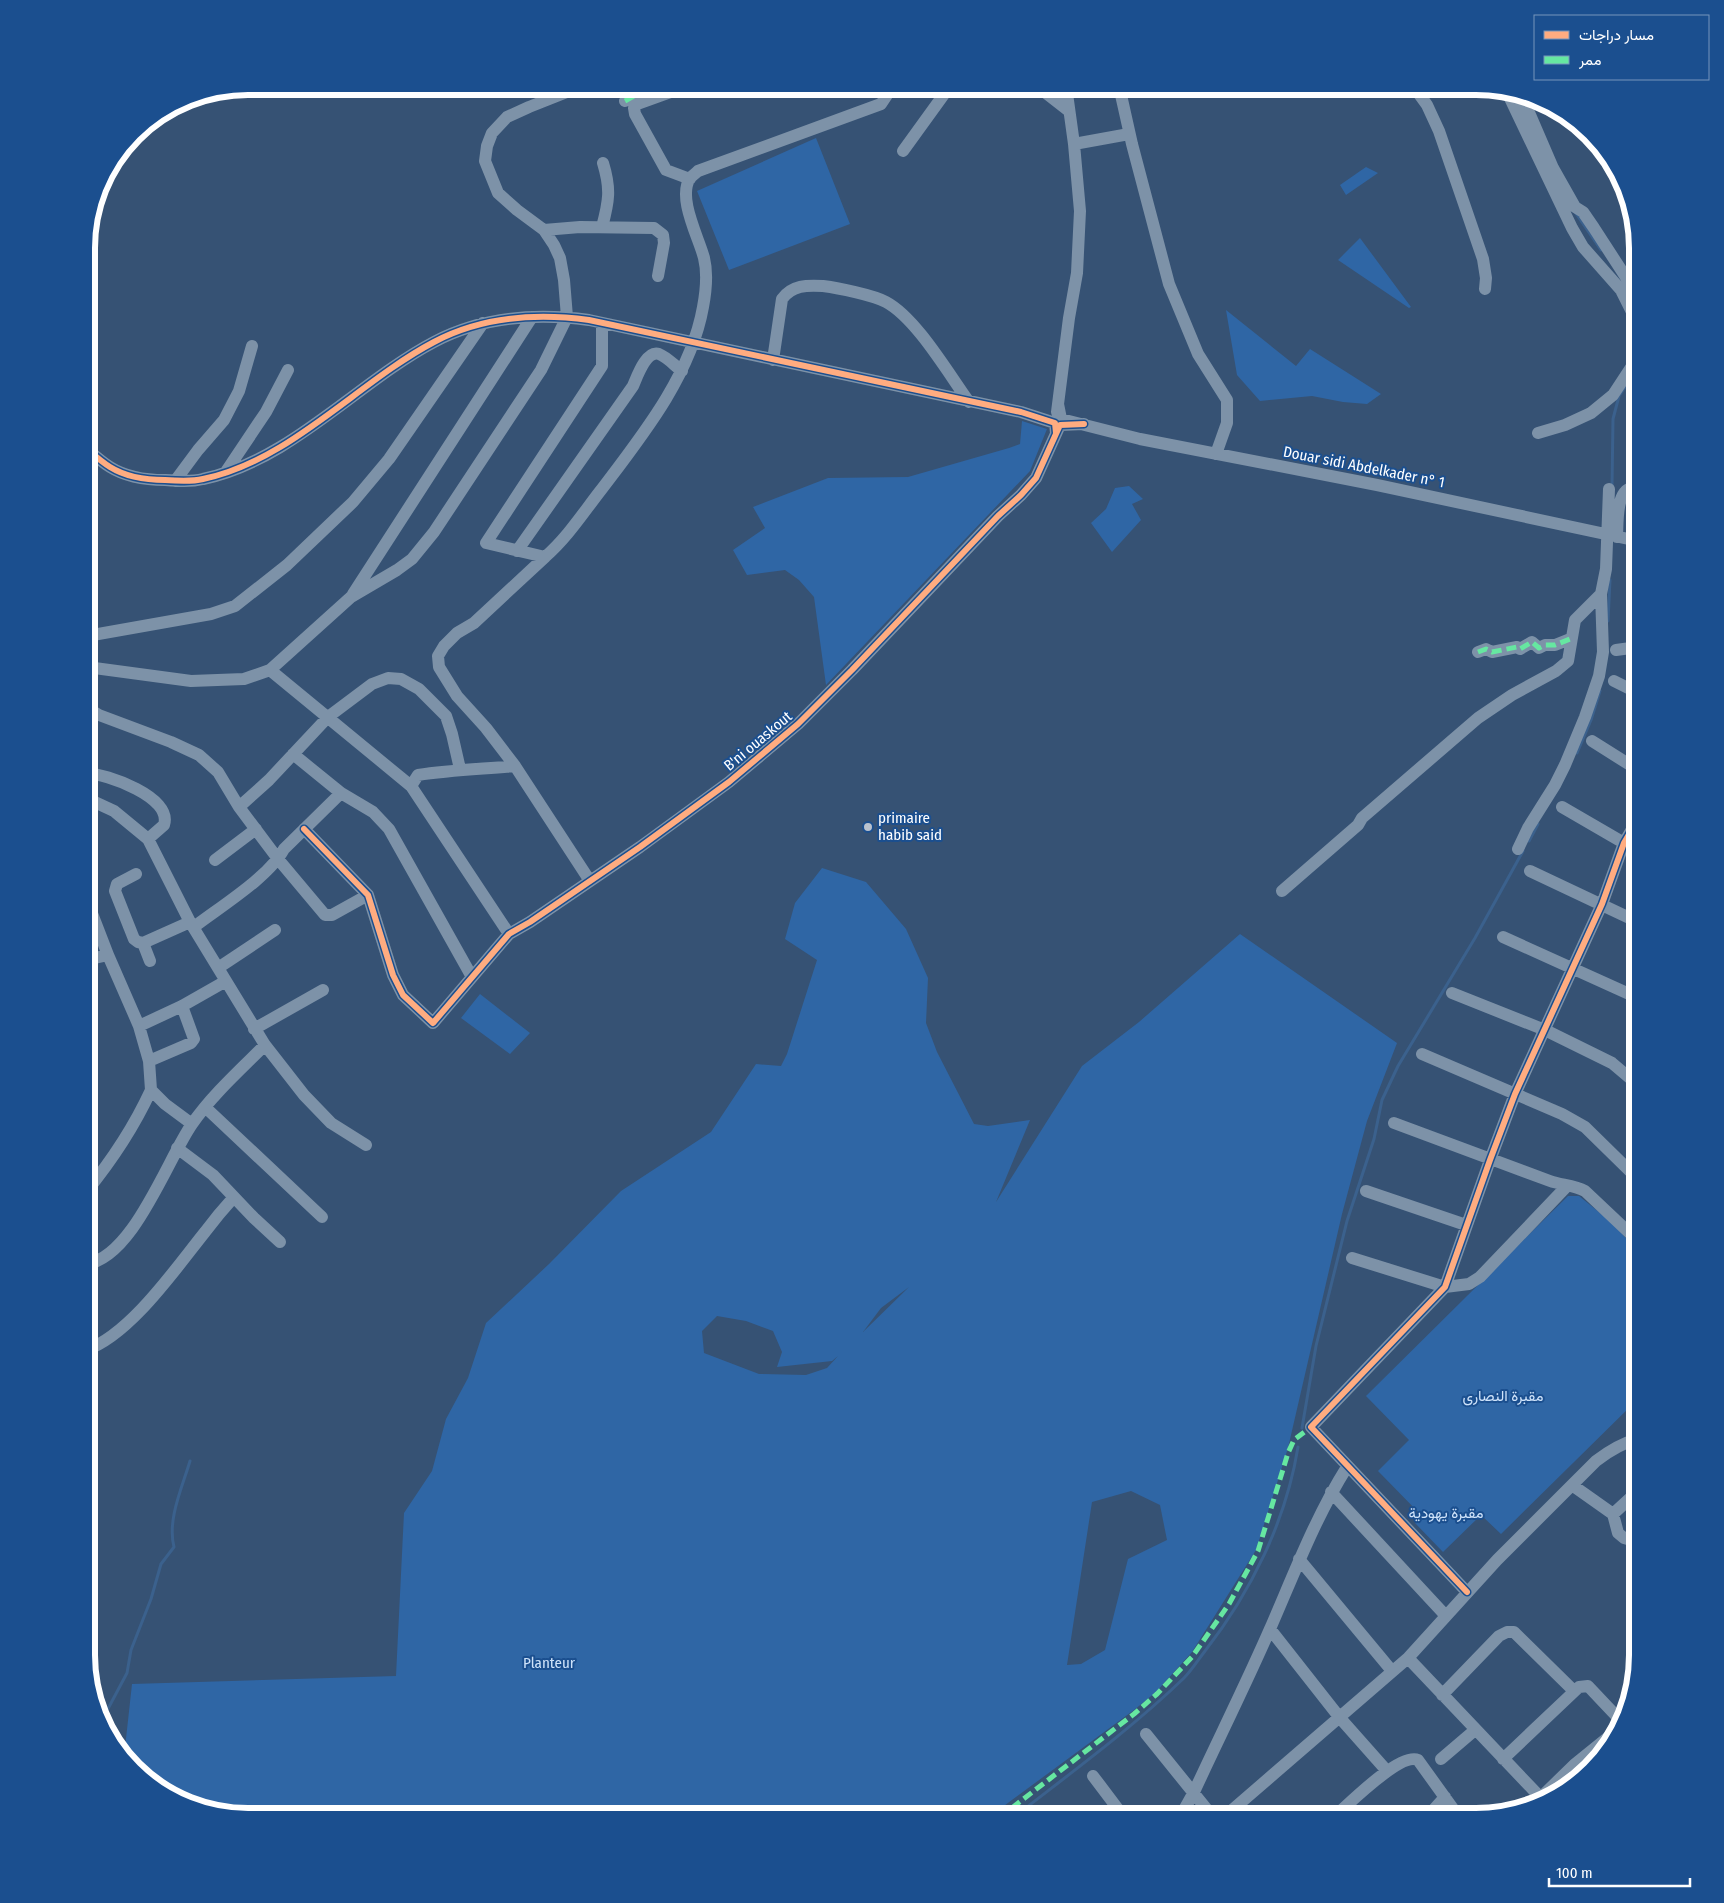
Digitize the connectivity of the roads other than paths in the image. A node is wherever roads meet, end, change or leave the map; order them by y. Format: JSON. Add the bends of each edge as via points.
{"nodes":[{"id":1,"x":559,"y":95,"type":"edge"},
{"id":2,"x":636,"y":95,"type":"edge"},
{"id":3,"x":662,"y":95,"type":"edge"},
{"id":4,"x":887,"y":95,"type":"edge"},
{"id":5,"x":943,"y":95,"type":"edge"},
{"id":6,"x":1049,"y":95,"type":"edge"},
{"id":7,"x":1067,"y":95,"type":"edge"},
{"id":8,"x":1122,"y":95,"type":"edge"},
{"id":9,"x":1420,"y":95,"type":"edge"},
{"id":10,"x":1509,"y":99,"type":"edge"},
{"id":11,"x":625,"y":101,"type":"dead end"},
{"id":12,"x":1525,"y":104,"type":"edge"},
{"id":13,"x":1069,"y":111,"type":"junction"},
{"id":14,"x":1129,"y":134,"type":"junction"},
{"id":15,"x":1074,"y":144,"type":"junction"},
{"id":16,"x":903,"y":151,"type":"dead end"},
{"id":17,"x":603,"y":164,"type":"dead end"},
{"id":18,"x":690,"y":179,"type":"junction"},
{"id":19,"x":602,"y":227,"type":"junction"},
{"id":20,"x":544,"y":230,"type":"junction"},
{"id":21,"x":658,"y":276,"type":"dead end"},
{"id":22,"x":1629,"y":283,"type":"edge"},
{"id":23,"x":1485,"y":289,"type":"dead end"},
{"id":24,"x":1629,"y":306,"type":"edge"},
{"id":25,"x":532,"y":317,"type":"junction"},
{"id":26,"x":567,"y":317,"type":"junction"},
{"id":27,"x":482,"y":323,"type":"junction"},
{"id":28,"x":602,"y":324,"type":"junction"},
{"id":29,"x":694,"y":341,"type":"junction"},
{"id":30,"x":252,"y":346,"type":"dead end"},
{"id":31,"x":773,"y":360,"type":"junction"},
{"id":32,"x":288,"y":370,"type":"dead end"},
{"id":33,"x":1629,"y":370,"type":"edge"},
{"id":34,"x":682,"y":371,"type":"junction"},
{"id":35,"x":969,"y":402,"type":"junction"},
{"id":36,"x":1058,"y":424,"type":"junction"},
{"id":37,"x":1538,"y":433,"type":"dead end"},
{"id":38,"x":1216,"y":454,"type":"junction"},
{"id":39,"x":95,"y":455,"type":"edge"},
{"id":40,"x":226,"y":473,"type":"junction"},
{"id":41,"x":175,"y":480,"type":"junction"},
{"id":42,"x":1609,"y":489,"type":"dead end"},
{"id":43,"x":1629,"y":490,"type":"edge"},
{"id":44,"x":1612,"y":536,"type":"junction"},
{"id":45,"x":1629,"y":539,"type":"edge"},
{"id":46,"x":517,"y":550,"type":"junction"},
{"id":47,"x":545,"y":557,"type":"junction"},
{"id":48,"x":1601,"y":594,"type":"junction"},
{"id":49,"x":351,"y":597,"type":"junction"},
{"id":50,"x":95,"y":634,"type":"edge"},
{"id":51,"x":1570,"y":639,"type":"junction"},
{"id":52,"x":1629,"y":648,"type":"edge"},
{"id":53,"x":1616,"y":650,"type":"dead end"},
{"id":54,"x":1478,"y":652,"type":"dead end"},
{"id":55,"x":95,"y":668,"type":"edge"},
{"id":56,"x":270,"y":670,"type":"junction"},
{"id":57,"x":1614,"y":681,"type":"dead end"},
{"id":58,"x":1629,"y":688,"type":"edge"},
{"id":59,"x":95,"y":713,"type":"edge"},
{"id":60,"x":328,"y":717,"type":"junction"},
{"id":61,"x":1592,"y":741,"type":"dead end"},
{"id":62,"x":293,"y":754,"type":"junction"},
{"id":63,"x":1629,"y":764,"type":"edge"},
{"id":64,"x":515,"y":766,"type":"junction"},
{"id":65,"x":460,"y":769,"type":"junction"},
{"id":66,"x":95,"y":773,"type":"edge"},
{"id":67,"x":411,"y":786,"type":"junction"},
{"id":68,"x":341,"y":792,"type":"junction"},
{"id":69,"x":95,"y":802,"type":"edge"},
{"id":70,"x":239,"y":807,"type":"junction"},
{"id":71,"x":1562,"y":807,"type":"dead end"},
{"id":72,"x":256,"y":829,"type":"junction"},
{"id":73,"x":304,"y":829,"type":"junction"},
{"id":74,"x":1629,"y":834,"type":"edge"},
{"id":75,"x":148,"y":839,"type":"junction"},
{"id":76,"x":1624,"y":843,"type":"junction"},
{"id":77,"x":1518,"y":850,"type":"dead end"},
{"id":78,"x":215,"y":860,"type":"dead end"},
{"id":79,"x":278,"y":860,"type":"junction"},
{"id":80,"x":1530,"y":871,"type":"dead end"},
{"id":81,"x":136,"y":874,"type":"dead end"},
{"id":82,"x":590,"y":880,"type":"junction"},
{"id":83,"x":1282,"y":891,"type":"dead end"},
{"id":84,"x":368,"y":895,"type":"junction"},
{"id":85,"x":1602,"y":904,"type":"junction"},
{"id":86,"x":1629,"y":918,"type":"edge"},
{"id":87,"x":95,"y":921,"type":"edge"},
{"id":88,"x":192,"y":924,"type":"junction"},
{"id":89,"x":275,"y":930,"type":"dead end"},
{"id":90,"x":508,"y":934,"type":"junction"},
{"id":91,"x":1503,"y":937,"type":"dead end"},
{"id":92,"x":143,"y":943,"type":"junction"},
{"id":93,"x":108,"y":955,"type":"junction"},
{"id":94,"x":95,"y":958,"type":"edge"},
{"id":95,"x":150,"y":961,"type":"dead end"},
{"id":96,"x":1573,"y":967,"type":"junction"},
{"id":97,"x":218,"y":968,"type":"junction"},
{"id":98,"x":472,"y":977,"type":"junction"},
{"id":99,"x":226,"y":981,"type":"junction"},
{"id":100,"x":323,"y":990,"type":"dead end"},
{"id":101,"x":1452,"y":993,"type":"dead end"},
{"id":102,"x":1629,"y":994,"type":"edge"},
{"id":103,"x":182,"y":1006,"type":"junction"},
{"id":104,"x":139,"y":1026,"type":"junction"},
{"id":105,"x":254,"y":1029,"type":"junction"},
{"id":106,"x":1545,"y":1030,"type":"junction"},
{"id":107,"x":265,"y":1045,"type":"junction"},
{"id":108,"x":1422,"y":1054,"type":"dead end"},
{"id":109,"x":150,"y":1060,"type":"junction"},
{"id":110,"x":1629,"y":1077,"type":"edge"},
{"id":111,"x":151,"y":1090,"type":"junction"},
{"id":112,"x":1516,"y":1094,"type":"junction"},
{"id":113,"x":205,"y":1107,"type":"junction"},
{"id":114,"x":1394,"y":1123,"type":"dead end"},
{"id":115,"x":192,"y":1124,"type":"junction"},
{"id":116,"x":366,"y":1145,"type":"dead end"},
{"id":117,"x":177,"y":1148,"type":"junction"},
{"id":118,"x":1490,"y":1160,"type":"junction"},
{"id":119,"x":1629,"y":1170,"type":"edge"},
{"id":120,"x":95,"y":1181,"type":"edge"},
{"id":121,"x":1566,"y":1187,"type":"junction"},
{"id":122,"x":1366,"y":1191,"type":"dead end"},
{"id":123,"x":234,"y":1197,"type":"junction"},
{"id":124,"x":322,"y":1217,"type":"dead end"},
{"id":125,"x":1466,"y":1225,"type":"junction"},
{"id":126,"x":1629,"y":1233,"type":"edge"},
{"id":127,"x":280,"y":1242,"type":"dead end"},
{"id":128,"x":1352,"y":1258,"type":"dead end"},
{"id":129,"x":95,"y":1262,"type":"edge"},
{"id":130,"x":1445,"y":1287,"type":"junction"},
{"id":131,"x":95,"y":1347,"type":"edge"},
{"id":132,"x":1629,"y":1441,"type":"edge"},
{"id":133,"x":1347,"y":1467,"type":"junction"},
{"id":134,"x":1572,"y":1485,"type":"junction"},
{"id":135,"x":1331,"y":1492,"type":"junction"},
{"id":136,"x":1629,"y":1500,"type":"edge"},
{"id":137,"x":1614,"y":1514,"type":"junction"},
{"id":138,"x":1629,"y":1539,"type":"edge"},
{"id":139,"x":1299,"y":1559,"type":"junction"},
{"id":140,"x":1468,"y":1592,"type":"junction"},
{"id":141,"x":1446,"y":1616,"type":"junction"},
{"id":142,"x":1270,"y":1629,"type":"junction"},
{"id":143,"x":1408,"y":1658,"type":"junction"},
{"id":144,"x":1392,"y":1672,"type":"junction"},
{"id":145,"x":1574,"y":1691,"type":"junction"},
{"id":146,"x":1442,"y":1695,"type":"junction"},
{"id":147,"x":1616,"y":1716,"type":"edge"},
{"id":148,"x":1340,"y":1718,"type":"junction"},
{"id":149,"x":1475,"y":1730,"type":"junction"},
{"id":150,"x":1146,"y":1734,"type":"dead end"},
{"id":151,"x":1503,"y":1758,"type":"junction"},
{"id":152,"x":1441,"y":1759,"type":"dead end"},
{"id":153,"x":1386,"y":1771,"type":"junction"},
{"id":154,"x":1093,"y":1776,"type":"dead end"},
{"id":155,"x":1194,"y":1792,"type":"junction"},
{"id":156,"x":1445,"y":1797,"type":"junction"},
{"id":157,"x":1533,"y":1797,"type":"edge"},
{"id":158,"x":1117,"y":1808,"type":"edge"},
{"id":159,"x":1185,"y":1808,"type":"edge"},
{"id":160,"x":1206,"y":1808,"type":"edge"},
{"id":161,"x":1235,"y":1808,"type":"edge"},
{"id":162,"x":1344,"y":1808,"type":"edge"},
{"id":163,"x":1435,"y":1808,"type":"edge"},
{"id":164,"x":1453,"y":1808,"type":"edge"}],
"edges":[{"from":1,"to":20,"type":"street","via":[[508,117],[492,133],[485,161],[498,192]]},
{"from":2,"to":11,"type":"street"},
{"from":3,"to":18,"type":"street","via":[[637,104],[635,114],[666,170]]},
{"from":4,"to":18,"type":"street","via":[[881,104],[698,171]]},
{"from":5,"to":16,"type":"street"},
{"from":6,"to":13,"type":"street"},
{"from":7,"to":13,"type":"street","name":"B'ni ouaskout"},
{"from":8,"to":14,"type":"street"},
{"from":9,"to":23,"type":"street","via":[[1439,131],[1483,259]]},
{"from":10,"to":24,"type":"street","via":[[1572,228]]},
{"from":12,"to":22,"type":"street","via":[[1553,168],[1575,207],[1583,212]]},
{"from":13,"to":15,"type":"street","name":"B'ni ouaskout"},
{"from":14,"to":15,"type":"street"},
{"from":14,"to":38,"type":"street","via":[[1169,284],[1198,354],[1227,400],[1227,422]]},
{"from":15,"to":36,"type":"street","name":"B'ni ouaskout","via":[[1080,211],[1077,273]]},
{"from":17,"to":19,"type":"street","via":[[609,187]]},
{"from":18,"to":29,"type":"street","via":[[686,191],[687,204],[705,260],[707,283]]},
{"from":19,"to":20,"type":"street"},
{"from":19,"to":21,"type":"street","via":[[654,228],[662,235],[664,243]]},
{"from":20,"to":26,"type":"street","via":[[560,258]]},
{"from":25,"to":26,"type":"street"},
{"from":25,"to":27,"type":"street"},
{"from":25,"to":49,"type":"street"},
{"from":26,"to":28,"type":"street"},
{"from":26,"to":49,"type":"street","via":[[541,370],[434,532],[412,559]]},
{"from":27,"to":40,"type":"street","via":[[434,342],[262,458]]},
{"from":27,"to":50,"type":"street","via":[[389,459],[353,502],[287,566],[234,606],[219,612]]},
{"from":28,"to":29,"type":"street"},
{"from":28,"to":46,"type":"street","via":[[602,366],[486,543]]},
{"from":29,"to":31,"type":"street"},
{"from":29,"to":34,"type":"street"},
{"from":30,"to":41,"type":"street","via":[[240,392],[224,420]]},
{"from":31,"to":35,"type":"street"},
{"from":31,"to":35,"type":"street","via":[[782,299],[787,292],[795,287],[837,288],[885,302],[910,320]]},
{"from":32,"to":40,"type":"street","via":[[266,412]]},
{"from":33,"to":37,"type":"street","via":[[1613,395],[1591,413]]},
{"from":34,"to":46,"type":"street","via":[[659,354],[647,357],[633,386]]},
{"from":34,"to":47,"type":"street","via":[[618,468]]},
{"from":35,"to":36,"type":"street","via":[[1029,414]]},
{"from":36,"to":38,"type":"street","name":"Douar sidi Abdelkader n° 1","via":[[1084,424]]},
{"from":36,"to":82,"type":"street","name":"B'ni ouaskout","via":[[1036,478],[1022,495],[798,724],[729,782]]},
{"from":38,"to":44,"type":"street","name":"Douar sidi Abdelkader n° 1"},
{"from":39,"to":41,"type":"street","via":[[125,474]]},
{"from":40,"to":41,"type":"street","via":[[202,480]]},
{"from":42,"to":44,"type":"street"},
{"from":43,"to":44,"type":"street","via":[[1620,499]]},
{"from":44,"to":45,"type":"street","name":"Douar sidi Abdelkader n° 1"},
{"from":44,"to":48,"type":"street"},
{"from":46,"to":47,"type":"street"},
{"from":47,"to":64,"type":"street","via":[[474,623],[456,633],[438,656],[439,667],[457,696]]},
{"from":48,"to":51,"type":"street","via":[[1578,615]]},
{"from":48,"to":77,"type":"street","via":[[1603,652],[1599,676],[1565,765]]},
{"from":49,"to":56,"type":"street"},
{"from":51,"to":54,"type":"street","via":[[1539,648],[1532,642],[1520,649]]},
{"from":51,"to":83,"type":"street","via":[[1568,661],[1472,723]]},
{"from":52,"to":53,"type":"street"},
{"from":55,"to":56,"type":"street","via":[[191,681],[244,679]]},
{"from":56,"to":60,"type":"street"},
{"from":57,"to":58,"type":"street"},
{"from":59,"to":70,"type":"street","via":[[199,755],[218,772]]},
{"from":60,"to":62,"type":"street"},
{"from":60,"to":65,"type":"street","via":[[372,684],[388,678],[401,678],[419,689],[446,716]]},
{"from":60,"to":67,"type":"street"},
{"from":61,"to":63,"type":"street"},
{"from":62,"to":68,"type":"street"},
{"from":62,"to":70,"type":"street"},
{"from":64,"to":65,"type":"street"},
{"from":64,"to":82,"type":"street"},
{"from":65,"to":67,"type":"street","via":[[418,775]]},
{"from":66,"to":75,"type":"street","via":[[123,782],[152,798],[162,809],[164,824]]},
{"from":67,"to":90,"type":"street"},
{"from":68,"to":73,"type":"street"},
{"from":68,"to":98,"type":"street","via":[[373,812],[389,829]]},
{"from":69,"to":75,"type":"street","via":[[114,811]]},
{"from":70,"to":72,"type":"street"},
{"from":71,"to":76,"type":"street"},
{"from":72,"to":78,"type":"street"},
{"from":72,"to":79,"type":"street"},
{"from":73,"to":79,"type":"street"},
{"from":73,"to":84,"type":"street"},
{"from":74,"to":76,"type":"street"},
{"from":75,"to":88,"type":"street"},
{"from":76,"to":85,"type":"street"},
{"from":79,"to":84,"type":"street","via":[[325,915],[332,915]]},
{"from":79,"to":88,"type":"street","via":[[253,882]]},
{"from":80,"to":85,"type":"street"},
{"from":81,"to":92,"type":"street","via":[[117,884],[114,891],[134,939]]},
{"from":82,"to":90,"type":"street","name":"B'ni ouaskout"},
{"from":84,"to":98,"type":"street","name":"B'ni ouaskout","via":[[403,995],[434,1023]]},
{"from":85,"to":86,"type":"street"},
{"from":85,"to":96,"type":"street"},
{"from":87,"to":93,"type":"street"},
{"from":88,"to":92,"type":"street"},
{"from":88,"to":97,"type":"street"},
{"from":89,"to":97,"type":"street"},
{"from":90,"to":98,"type":"street","name":"B'ni ouaskout"},
{"from":91,"to":96,"type":"street"},
{"from":92,"to":95,"type":"street"},
{"from":93,"to":94,"type":"street"},
{"from":93,"to":104,"type":"street"},
{"from":96,"to":102,"type":"street"},
{"from":96,"to":106,"type":"street"},
{"from":97,"to":99,"type":"street"},
{"from":99,"to":103,"type":"street"},
{"from":99,"to":105,"type":"street"},
{"from":100,"to":105,"type":"street"},
{"from":101,"to":106,"type":"street"},
{"from":103,"to":104,"type":"street"},
{"from":103,"to":109,"type":"street","via":[[194,1039]]},
{"from":104,"to":109,"type":"street"},
{"from":105,"to":107,"type":"street"},
{"from":106,"to":110,"type":"street","via":[[1612,1063]]},
{"from":106,"to":112,"type":"street"},
{"from":107,"to":113,"type":"street"},
{"from":107,"to":116,"type":"street","via":[[304,1095],[331,1123]]},
{"from":108,"to":112,"type":"street"},
{"from":109,"to":111,"type":"street"},
{"from":111,"to":115,"type":"street"},
{"from":111,"to":120,"type":"street","via":[[136,1122]]},
{"from":112,"to":118,"type":"street"},
{"from":112,"to":119,"type":"street","via":[[1585,1127]]},
{"from":113,"to":115,"type":"street"},
{"from":113,"to":124,"type":"street"},
{"from":114,"to":118,"type":"street"},
{"from":115,"to":117,"type":"street"},
{"from":117,"to":123,"type":"street","via":[[213,1175]]},
{"from":117,"to":129,"type":"street","via":[[136,1225],[106,1256]]},
{"from":118,"to":121,"type":"street"},
{"from":118,"to":125,"type":"street"},
{"from":121,"to":126,"type":"street","via":[[1585,1191]]},
{"from":121,"to":130,"type":"street","via":[[1480,1277],[1469,1284]]},
{"from":122,"to":125,"type":"street"},
{"from":123,"to":127,"type":"street"},
{"from":123,"to":131,"type":"street","via":[[147,1302],[118,1332]]},
{"from":125,"to":130,"type":"street"},
{"from":128,"to":130,"type":"street"},
{"from":130,"to":133,"type":"street","via":[[1311,1427]]},
{"from":132,"to":134,"type":"street","via":[[1606,1453]]},
{"from":133,"to":135,"type":"street"},
{"from":133,"to":140,"type":"street"},
{"from":134,"to":137,"type":"street"},
{"from":134,"to":140,"type":"street"},
{"from":135,"to":139,"type":"street"},
{"from":135,"to":141,"type":"street"},
{"from":136,"to":137,"type":"street"},
{"from":137,"to":138,"type":"street","via":[[1618,1533]]},
{"from":139,"to":142,"type":"street"},
{"from":139,"to":144,"type":"street"},
{"from":140,"to":141,"type":"street"},
{"from":141,"to":143,"type":"street"},
{"from":142,"to":148,"type":"street"},
{"from":142,"to":155,"type":"street"},
{"from":143,"to":144,"type":"street"},
{"from":143,"to":146,"type":"street"},
{"from":144,"to":148,"type":"street"},
{"from":145,"to":146,"type":"street","via":[[1514,1632],[1507,1632]]},
{"from":145,"to":147,"type":"street","via":[[1588,1686]]},
{"from":145,"to":151,"type":"street"},
{"from":146,"to":149,"type":"street"},
{"from":148,"to":153,"type":"street"},
{"from":148,"to":161,"type":"street"},
{"from":149,"to":151,"type":"street"},
{"from":149,"to":152,"type":"street"},
{"from":150,"to":155,"type":"street"},
{"from":151,"to":157,"type":"street"},
{"from":153,"to":156,"type":"street","via":[[1408,1759],[1418,1760]]},
{"from":153,"to":162,"type":"street"},
{"from":154,"to":158,"type":"street"},
{"from":155,"to":159,"type":"street"},
{"from":155,"to":160,"type":"street"},
{"from":156,"to":163,"type":"street"},
{"from":156,"to":164,"type":"street"}]}
